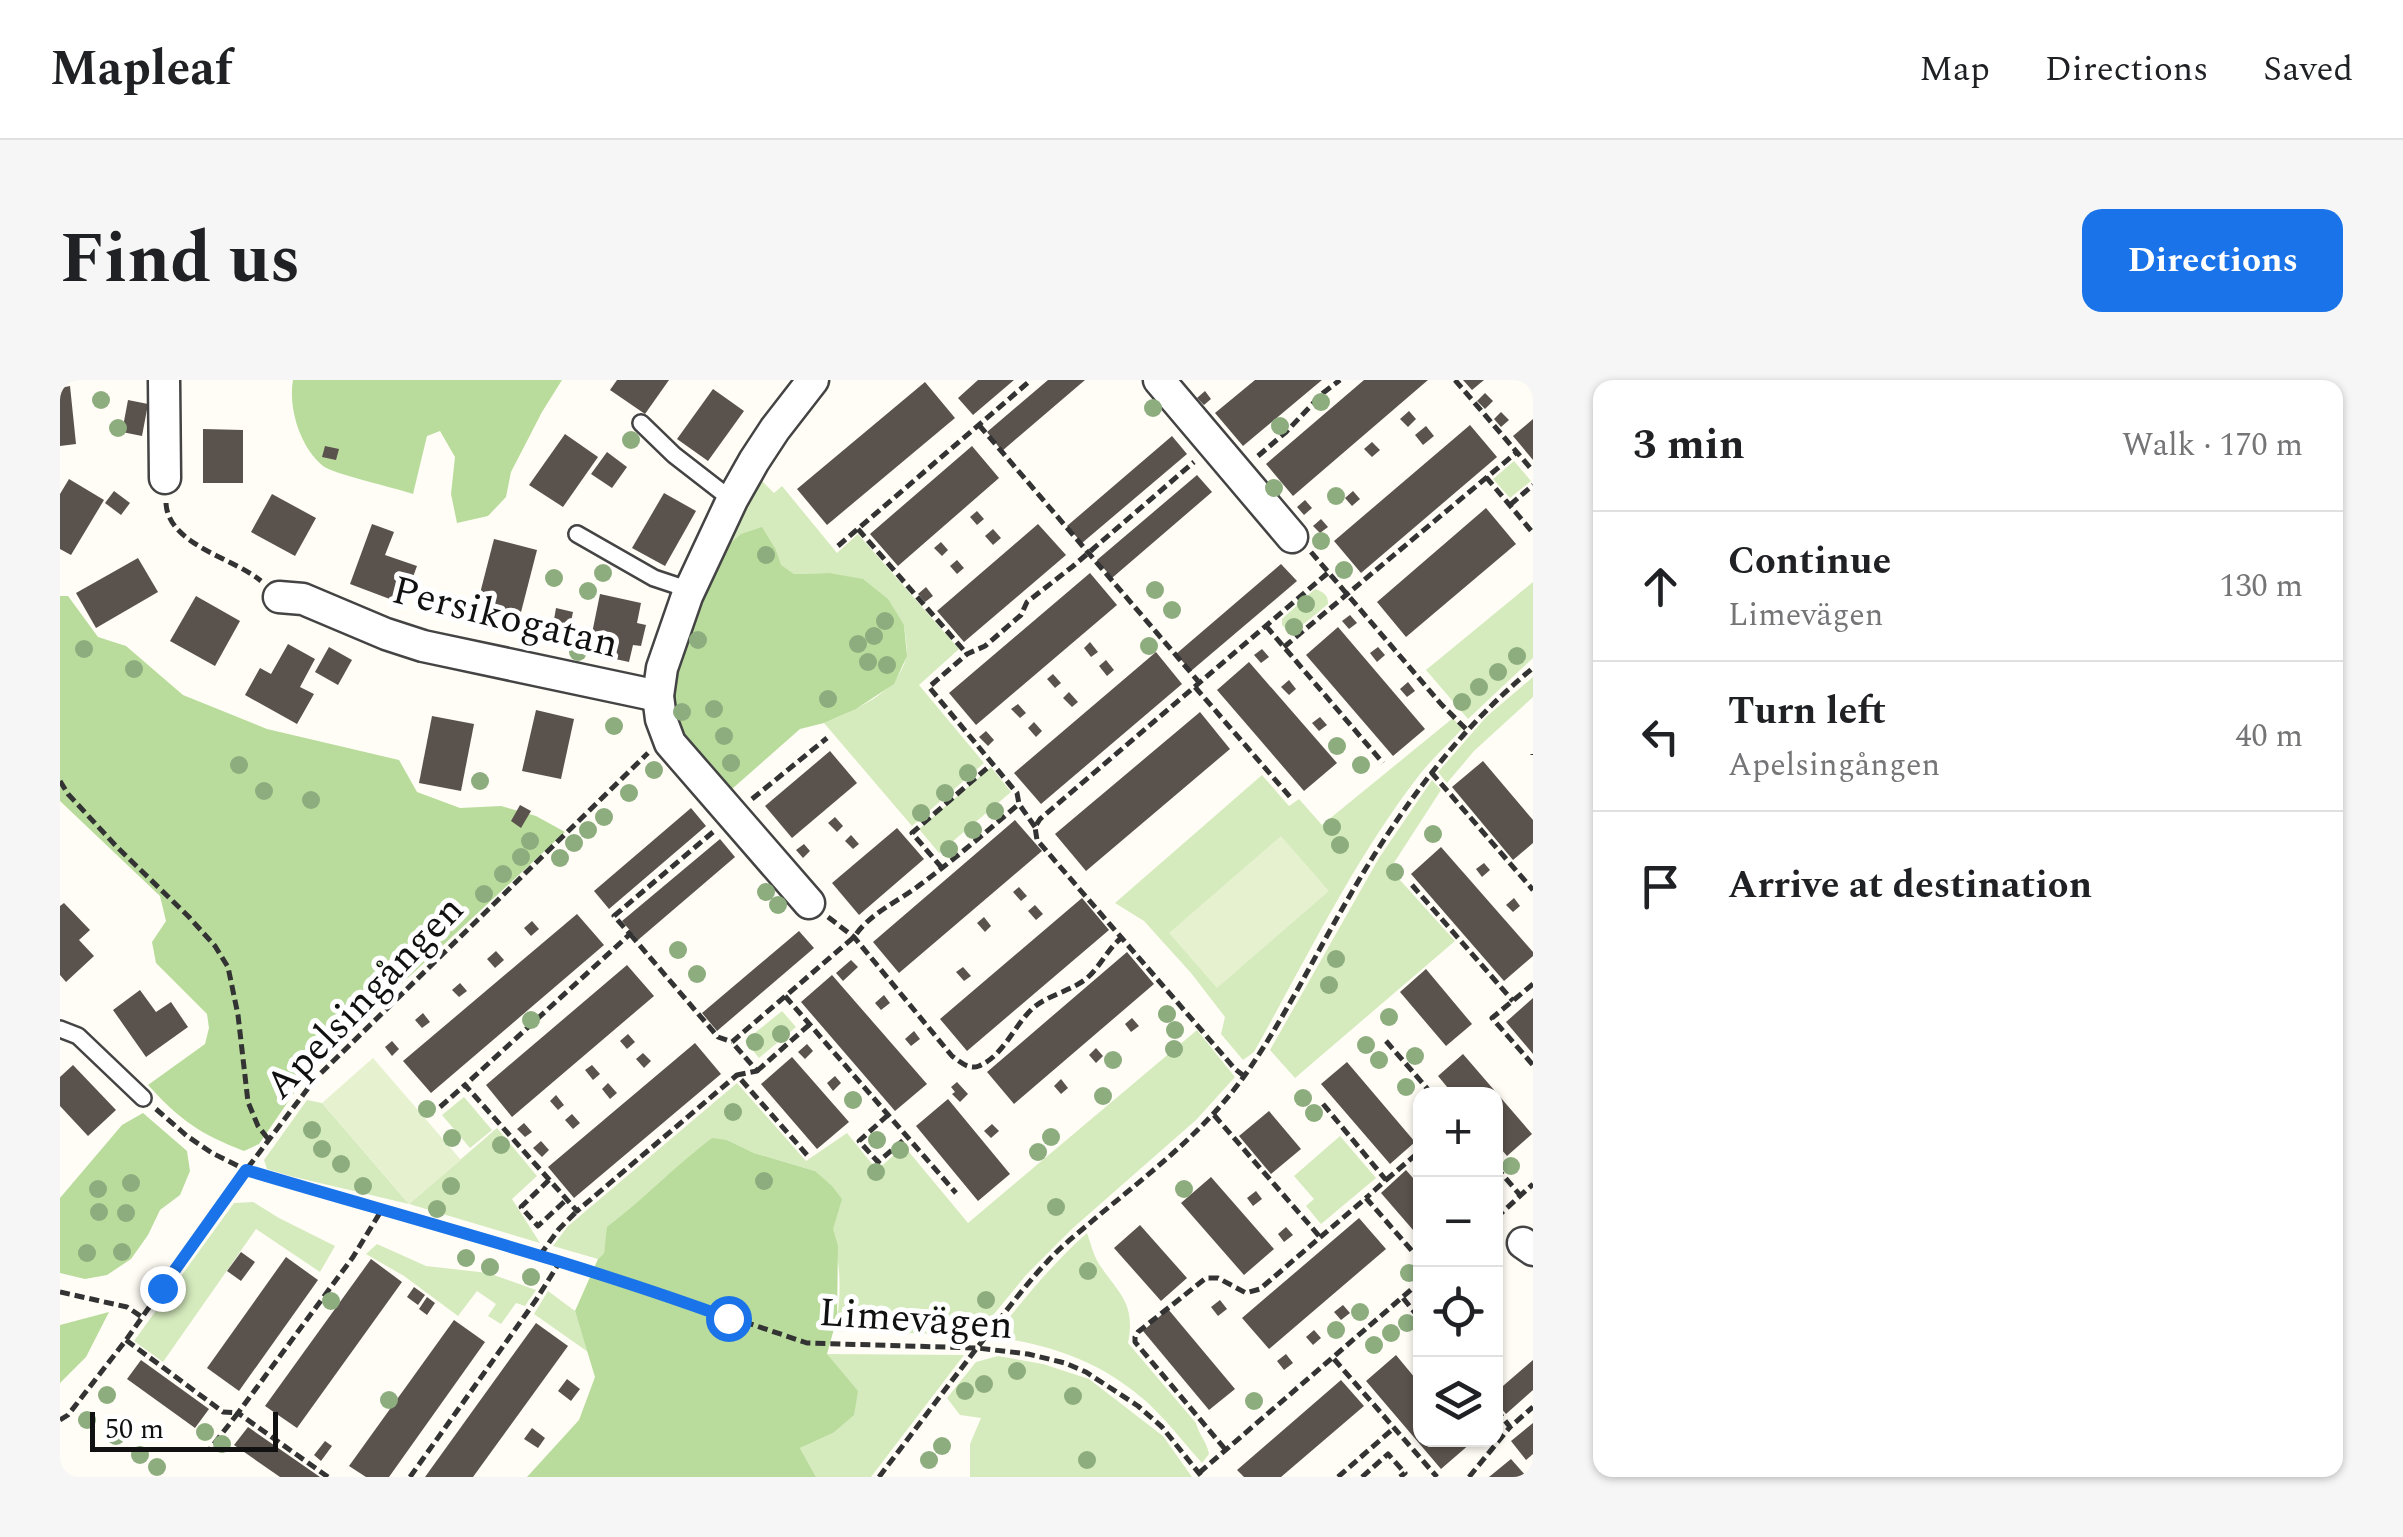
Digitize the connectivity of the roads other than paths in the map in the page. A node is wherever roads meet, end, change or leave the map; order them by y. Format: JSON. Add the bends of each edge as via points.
{"nodes":[{"id":1,"x":164,"y":380,"type":"edge"},
{"id":2,"x":813,"y":380,"type":"edge"},
{"id":3,"x":1159,"y":380,"type":"edge"},
{"id":4,"x":641,"y":424,"type":"dead end"},
{"id":5,"x":165,"y":478,"type":"road end"},
{"id":6,"x":732,"y":500,"type":"junction"},
{"id":7,"x":578,"y":534,"type":"dead end"},
{"id":8,"x":1292,"y":537,"type":"road end"},
{"id":9,"x":690,"y":590,"type":"junction"},
{"id":10,"x":279,"y":596,"type":"road end"},
{"id":11,"x":658,"y":696,"type":"junction"},
{"id":12,"x":810,"y":903,"type":"road end"},
{"id":13,"x":60,"y":1030,"type":"edge"},
{"id":14,"x":143,"y":1098,"type":"road end"}],
"edges":[{"from":1,"to":5,"type":"street"},
{"from":2,"to":6,"type":"street","name":"Persikogatan"},
{"from":3,"to":8,"type":"street"},
{"from":4,"to":6,"type":"lane"},
{"from":6,"to":9,"type":"street","name":"Persikogatan"},
{"from":7,"to":9,"type":"lane","via":[[654,578]]},
{"from":9,"to":11,"type":"street","name":"Persikogatan"},
{"from":10,"to":11,"type":"street","name":"Persikogatan","via":[[304,599],[424,646]]},
{"from":11,"to":12,"type":"street","name":"Persikogatan","via":[[670,743]]},
{"from":13,"to":14,"type":"lane","via":[[78,1036]]}]}
